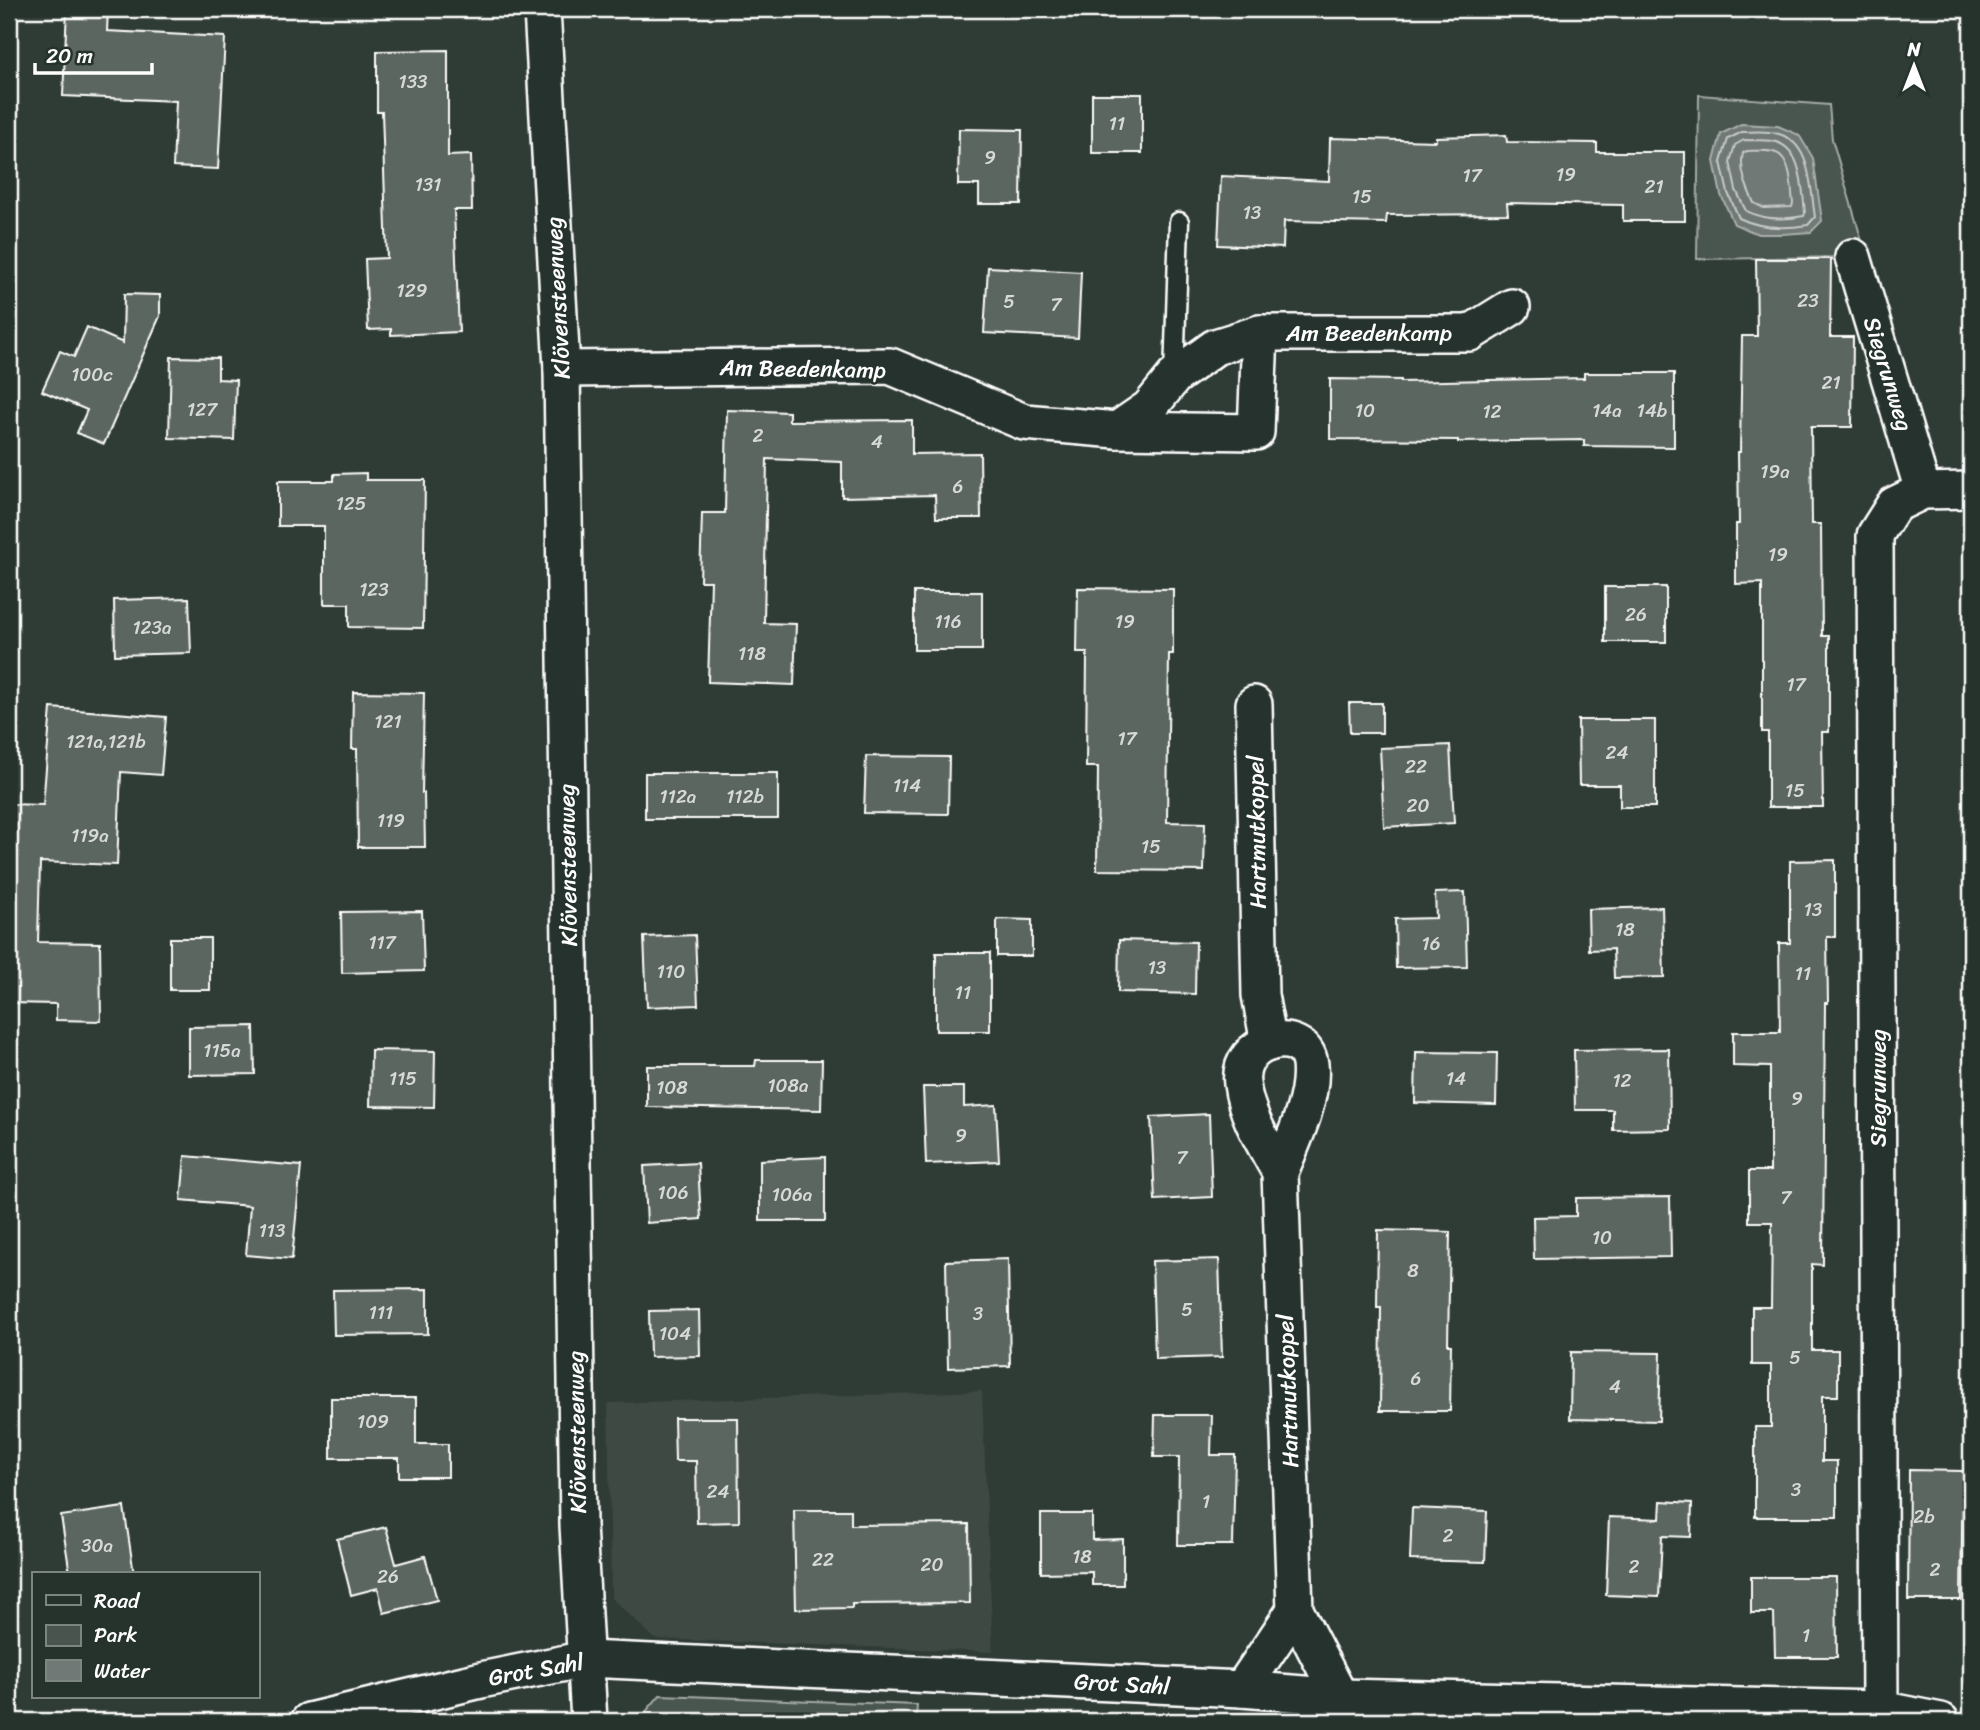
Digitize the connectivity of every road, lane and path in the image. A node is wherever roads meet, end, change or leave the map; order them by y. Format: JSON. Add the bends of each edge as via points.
{"nodes":[{"id":1,"x":542,"y":9,"type":"edge"},
{"id":2,"x":1179,"y":222,"type":"dead end"},
{"id":3,"x":1853,"y":257,"type":"dead end"},
{"id":4,"x":1512,"y":307,"type":"dead end"},
{"id":5,"x":1260,"y":333,"type":"junction"},
{"id":6,"x":562,"y":369,"type":"junction"},
{"id":7,"x":1174,"y":377,"type":"junction"},
{"id":8,"x":1117,"y":430,"type":"junction"},
{"id":9,"x":1923,"y":491,"type":"junction"},
{"id":10,"x":1971,"y":491,"type":"edge"},
{"id":11,"x":1254,"y":704,"type":"dead end"},
{"id":12,"x":1269,"y":1043,"type":"junction"},
{"id":13,"x":1280,"y":1172,"type":"junction"},
{"id":14,"x":1295,"y":1610,"type":"junction"},
{"id":15,"x":586,"y":1659,"type":"junction"},
{"id":16,"x":1242,"y":1689,"type":"junction"},
{"id":17,"x":1339,"y":1697,"type":"junction"},
{"id":18,"x":1880,"y":1709,"type":"junction"},
{"id":19,"x":309,"y":1721,"type":"edge"},
{"id":20,"x":589,"y":1721,"type":"edge"},
{"id":21,"x":1941,"y":1721,"type":"edge"}],
"edges":[{"from":1,"to":6,"type":"street","name":"Klövensteenweg"},
{"from":2,"to":7,"type":"lane"},
{"from":3,"to":9,"type":"street","name":"Siegrunweg"},
{"from":4,"to":5,"type":"street","name":"Am Beedenkamp","via":[[1470,333]]},
{"from":5,"to":7,"type":"street","name":"Am Beedenkamp","via":[[1215,347]]},
{"from":5,"to":8,"type":"street","name":"Am Beedenkamp","via":[[1256,432]]},
{"from":6,"to":8,"type":"street","name":"Am Beedenkamp","via":[[890,366],[1024,422]]},
{"from":6,"to":15,"type":"street","name":"Klövensteenweg","via":[[578,1525]]},
{"from":7,"to":8,"type":"street","name":"Am Beedenkamp","via":[[1149,408]]},
{"from":9,"to":10,"type":"street","name":"Siegrunweg"},
{"from":9,"to":18,"type":"street","name":"Siegrunweg","via":[[1894,505],[1875,535]]},
{"from":11,"to":12,"type":"street","name":"Hartmutkoppel","via":[[1259,995]]},
{"from":12,"to":13,"type":"street","name":"Hartmutkoppel","via":[[1246,1058],[1242,1083],[1258,1133]]},
{"from":12,"to":13,"type":"street","name":"Hartmutkoppel","via":[[1296,1044],[1310,1062],[1308,1091]]},
{"from":13,"to":14,"type":"street","name":"Hartmutkoppel"},
{"from":14,"to":16,"type":"street"},
{"from":14,"to":17,"type":"street","name":"Hartmutkoppel"},
{"from":15,"to":16,"type":"street","name":"Grot Sahl"},
{"from":15,"to":19,"type":"street","name":"Grot Sahl"},
{"from":15,"to":20,"type":"street","name":"Klövensteenweg"},
{"from":16,"to":17,"type":"street","name":"Grot Sahl"},
{"from":17,"to":18,"type":"street","name":"Grot Sahl"},
{"from":18,"to":21,"type":"street","name":"Grot Sahl"}]}
